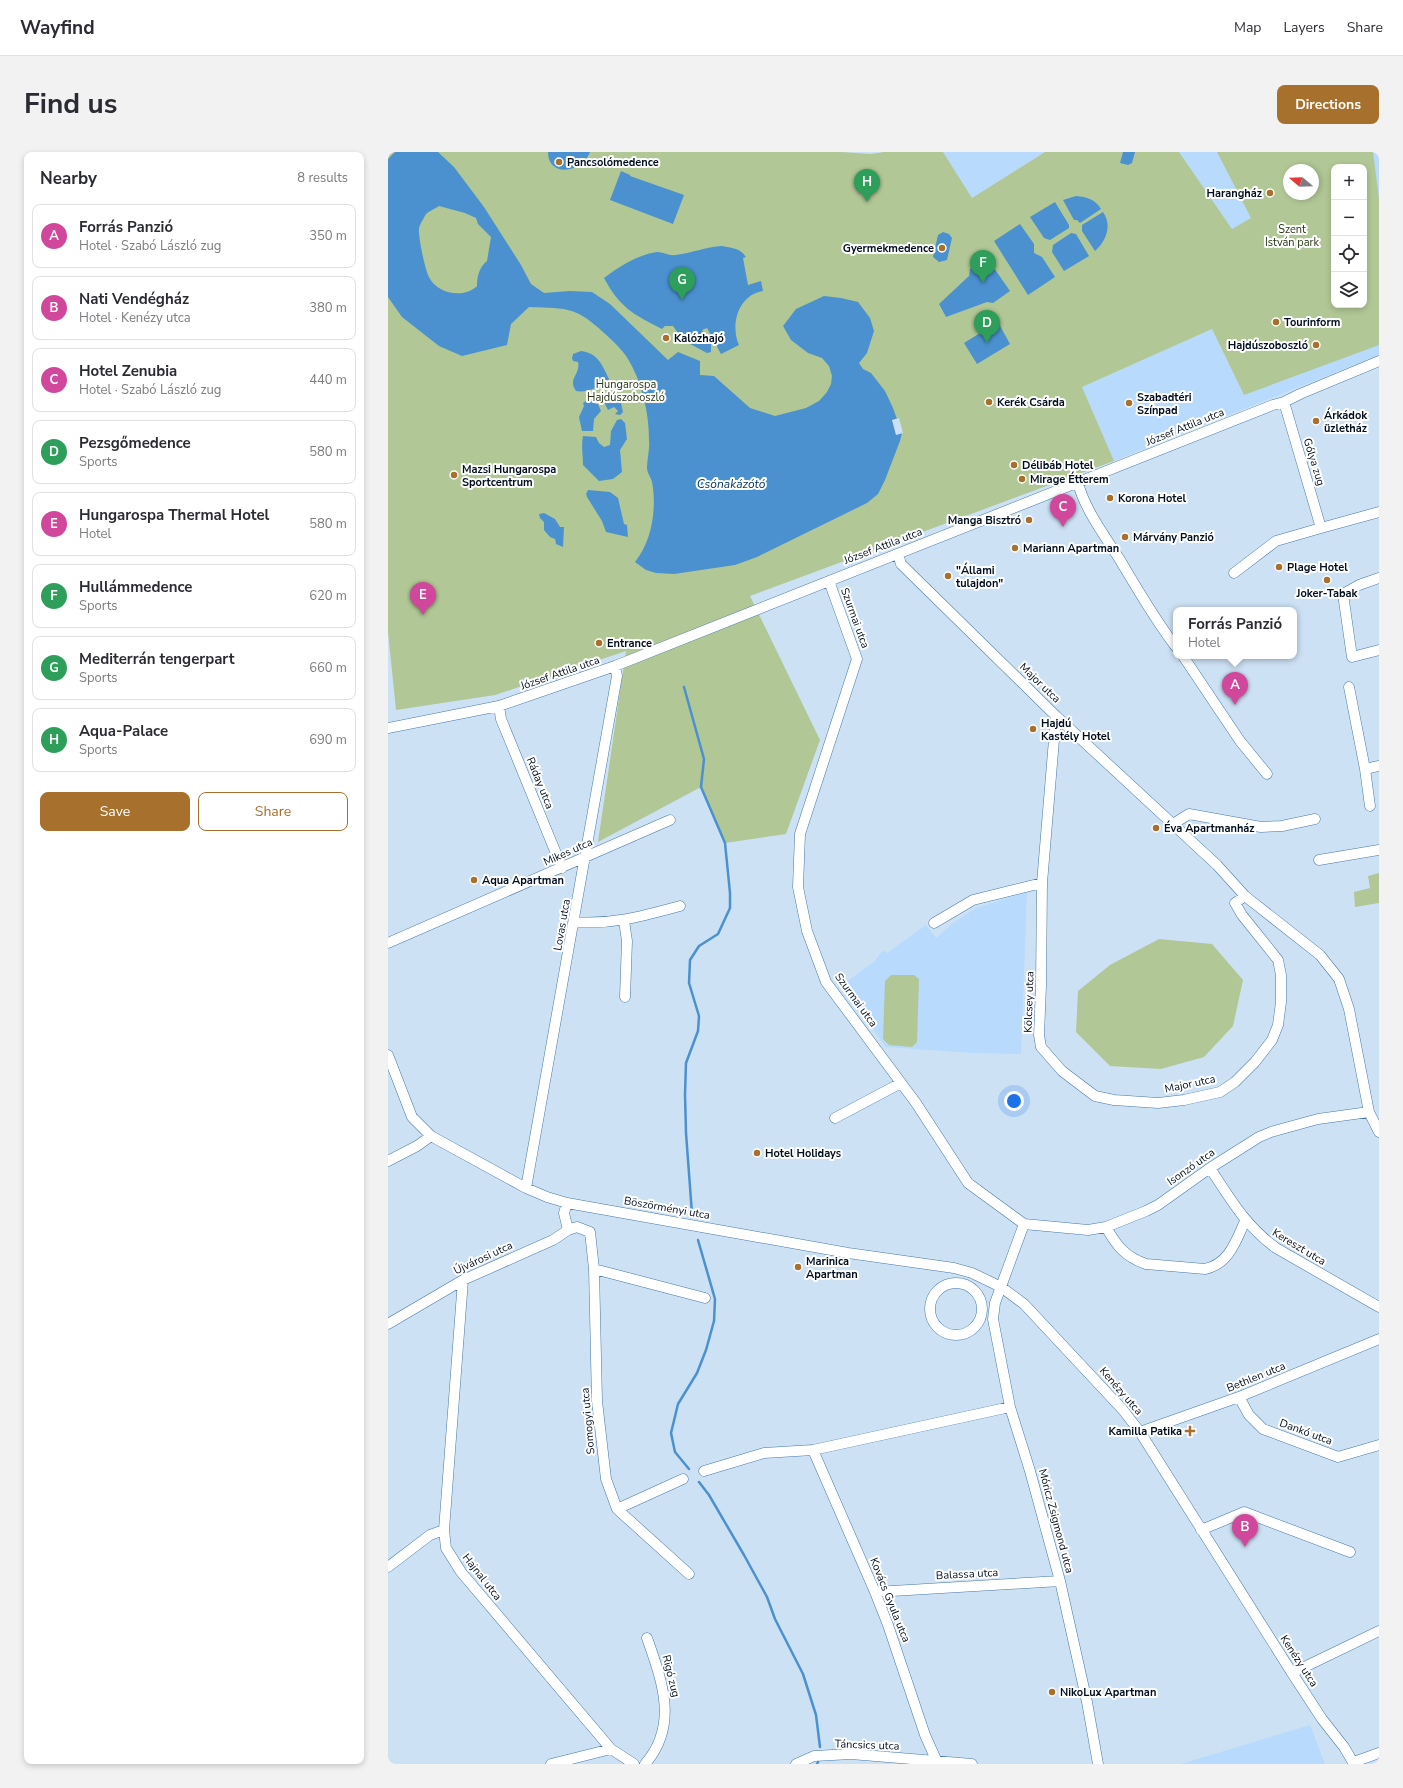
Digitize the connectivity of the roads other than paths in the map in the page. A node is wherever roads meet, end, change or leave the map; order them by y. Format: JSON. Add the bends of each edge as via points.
{"nodes":[{"id":1,"x":1379,"y":361,"type":"edge"},
{"id":2,"x":1284,"y":402,"type":"junction"},
{"id":3,"x":1078,"y":483,"type":"junction"},
{"id":4,"x":1379,"y":512,"type":"edge"},
{"id":5,"x":1321,"y":528,"type":"junction"},
{"id":6,"x":898,"y":554,"type":"junction"},
{"id":7,"x":1234,"y":573,"type":"dead end"},
{"id":8,"x":1379,"y":578,"type":"edge"},
{"id":9,"x":829,"y":581,"type":"junction"},
{"id":10,"x":1173,"y":644,"type":"edge"},
{"id":11,"x":1379,"y":650,"type":"edge"},
{"id":12,"x":1184,"y":659,"type":"edge"},
{"id":13,"x":615,"y":666,"type":"junction"},
{"id":14,"x":1349,"y":687,"type":"dead end"},
{"id":15,"x":499,"y":706,"type":"junction"},
{"id":16,"x":1056,"y":716,"type":"junction"},
{"id":17,"x":388,"y":728,"type":"edge"},
{"id":18,"x":1379,"y":766,"type":"edge"},
{"id":19,"x":1365,"y":769,"type":"junction"},
{"id":20,"x":1266,"y":774,"type":"dead end"},
{"id":21,"x":1370,"y":806,"type":"dead end"},
{"id":22,"x":1315,"y":819,"type":"dead end"},
{"id":23,"x":670,"y":820,"type":"dead end"},
{"id":24,"x":1173,"y":824,"type":"junction"},
{"id":25,"x":1379,"y":850,"type":"edge"},
{"id":26,"x":586,"y":858,"type":"junction"},
{"id":27,"x":1319,"y":860,"type":"dead end"},
{"id":28,"x":562,"y":868,"type":"junction"},
{"id":29,"x":1042,"y":884,"type":"junction"},
{"id":30,"x":1245,"y":896,"type":"junction"},
{"id":31,"x":680,"y":906,"type":"dead end"},
{"id":32,"x":624,"y":921,"type":"junction"},
{"id":33,"x":574,"y":922,"type":"junction"},
{"id":34,"x":934,"y":923,"type":"dead end"},
{"id":35,"x":388,"y":943,"type":"edge"},
{"id":36,"x":625,"y":997,"type":"dead end"},
{"id":37,"x":388,"y":1056,"type":"edge"},
{"id":38,"x":901,"y":1083,"type":"junction"},
{"id":39,"x":1095,"y":1096,"type":"joint"},
{"id":40,"x":1369,"y":1112,"type":"junction"},
{"id":41,"x":835,"y":1118,"type":"dead end"},
{"id":42,"x":1379,"y":1132,"type":"edge"},
{"id":43,"x":431,"y":1136,"type":"junction"},
{"id":44,"x":388,"y":1161,"type":"edge"},
{"id":45,"x":1210,"y":1168,"type":"junction"},
{"id":46,"x":526,"y":1188,"type":"junction"},
{"id":47,"x":567,"y":1203,"type":"junction"},
{"id":48,"x":1245,"y":1221,"type":"junction"},
{"id":49,"x":1024,"y":1224,"type":"junction"},
{"id":50,"x":1106,"y":1227,"type":"junction"},
{"id":51,"x":568,"y":1230,"type":"junction"},
{"id":52,"x":594,"y":1269,"type":"junction"},
{"id":53,"x":463,"y":1280,"type":"junction"},
{"id":54,"x":1001,"y":1287,"type":"junction"},
{"id":55,"x":705,"y":1298,"type":"dead end"},
{"id":56,"x":1379,"y":1307,"type":"edge"},
{"id":57,"x":981,"y":1317,"type":"junction"},
{"id":58,"x":993,"y":1320,"type":"junction"},
{"id":59,"x":388,"y":1324,"type":"edge"},
{"id":60,"x":1379,"y":1339,"type":"edge"},
{"id":61,"x":1239,"y":1397,"type":"junction"},
{"id":62,"x":1010,"y":1407,"type":"junction"},
{"id":63,"x":1140,"y":1432,"type":"junction"},
{"id":64,"x":1379,"y":1445,"type":"edge"},
{"id":65,"x":813,"y":1450,"type":"junction"},
{"id":66,"x":704,"y":1471,"type":"dead end"},
{"id":67,"x":683,"y":1479,"type":"dead end"},
{"id":68,"x":617,"y":1509,"type":"junction"},
{"id":69,"x":444,"y":1530,"type":"junction"},
{"id":70,"x":1201,"y":1530,"type":"junction"},
{"id":71,"x":1350,"y":1552,"type":"dead end"},
{"id":72,"x":388,"y":1567,"type":"edge"},
{"id":73,"x":689,"y":1574,"type":"dead end"},
{"id":74,"x":1060,"y":1581,"type":"junction"},
{"id":75,"x":875,"y":1592,"type":"junction"},
{"id":76,"x":1379,"y":1632,"type":"edge"},
{"id":77,"x":647,"y":1638,"type":"dead end"},
{"id":78,"x":1292,"y":1673,"type":"junction"},
{"id":79,"x":610,"y":1749,"type":"junction"},
{"id":80,"x":1379,"y":1753,"type":"edge"},
{"id":81,"x":938,"y":1763,"type":"edge"},
{"id":82,"x":1354,"y":1763,"type":"edge"},
{"id":83,"x":551,"y":1764,"type":"edge"},
{"id":84,"x":634,"y":1764,"type":"edge"},
{"id":85,"x":645,"y":1764,"type":"edge"},
{"id":86,"x":796,"y":1764,"type":"edge"},
{"id":87,"x":972,"y":1764,"type":"edge"},
{"id":88,"x":1098,"y":1764,"type":"edge"}],
"edges":[{"from":1,"to":2,"type":"street","name":"József Attila utca"},
{"from":2,"to":3,"type":"street","name":"József Attila utca"},
{"from":2,"to":5,"type":"street","name":"Gólya zug"},
{"from":3,"to":6,"type":"street","name":"József Attila utca"},
{"from":3,"to":10,"type":"street","via":[[1081,495],[1108,543]]},
{"from":4,"to":5,"type":"street"},
{"from":5,"to":7,"type":"street","via":[[1276,541]]},
{"from":6,"to":9,"type":"street","name":"József Attila utca"},
{"from":6,"to":16,"type":"street","name":"Major utca","via":[[901,564]]},
{"from":8,"to":11,"type":"street","via":[[1343,594],[1352,657]]},
{"from":9,"to":13,"type":"street","name":"József Attila utca"},
{"from":9,"to":38,"type":"street","name":"Szurmai utca","via":[[857,659],[800,834],[798,887],[807,931],[826,982]]},
{"from":12,"to":20,"type":"street","via":[[1240,741]]},
{"from":13,"to":15,"type":"street","name":"József Attila utca"},
{"from":13,"to":26,"type":"street","name":"Lovas utca","via":[[617,676]]},
{"from":14,"to":19,"type":"street"},
{"from":15,"to":17,"type":"street","name":"József Attila utca"},
{"from":15,"to":28,"type":"street","name":"Ráday utca","via":[[501,719]]},
{"from":16,"to":24,"type":"street","name":"Major utca"},
{"from":16,"to":29,"type":"street","name":"Kölcsey utca"},
{"from":18,"to":19,"type":"street"},
{"from":19,"to":21,"type":"street"},
{"from":22,"to":24,"type":"street","via":[[1262,827],[1188,814]]},
{"from":23,"to":26,"type":"street","name":"Mikes utca"},
{"from":24,"to":30,"type":"street","name":"Major utca","via":[[1217,865]]},
{"from":25,"to":27,"type":"street"},
{"from":26,"to":28,"type":"street","name":"Mikes utca"},
{"from":26,"to":33,"type":"street","name":"Lovas utca"},
{"from":28,"to":35,"type":"street","name":"Mikes utca"},
{"from":29,"to":34,"type":"street","via":[[973,900]]},
{"from":29,"to":39,"type":"street","name":"Kölcsey utca","via":[[1039,1035],[1041,1047],[1062,1071]]},
{"from":30,"to":39,"type":"street","name":"Major utca","via":[[1235,903],[1278,960],[1281,975],[1278,1025],[1272,1040],[1235,1082],[1220,1092],[1158,1103]]},
{"from":30,"to":40,"type":"street","name":"Major utca","via":[[1320,955],[1339,979],[1350,1009]]},
{"from":31,"to":32,"type":"street"},
{"from":32,"to":33,"type":"street"},
{"from":32,"to":36,"type":"street","via":[[627,941]]},
{"from":33,"to":46,"type":"street","name":"Lovas utca"},
{"from":37,"to":43,"type":"street","name":"Böszörményi utca","via":[[412,1117]]},
{"from":38,"to":41,"type":"street"},
{"from":38,"to":49,"type":"street","name":"Szurmai utca","via":[[968,1183]]},
{"from":40,"to":42,"type":"street","name":"Major utca"},
{"from":40,"to":45,"type":"street","name":"Isonzó utca","via":[[1318,1119],[1271,1132]]},
{"from":43,"to":44,"type":"street"},
{"from":43,"to":46,"type":"street","name":"Böszörményi utca"},
{"from":45,"to":48,"type":"street","name":"Kereszt utca"},
{"from":45,"to":50,"type":"street","name":"Isonzó utca","via":[[1158,1205]]},
{"from":46,"to":47,"type":"street","name":"Böszörményi utca"},
{"from":47,"to":51,"type":"street","via":[[564,1213]]},
{"from":47,"to":54,"type":"street","name":"Böszörményi utca","via":[[848,1253],[954,1268],[972,1273]]},
{"from":48,"to":50,"type":"street","via":[[1226,1257],[1214,1267],[1205,1268],[1153,1265],[1137,1261],[1115,1244]]},
{"from":48,"to":56,"type":"street","name":"Kereszt utca","via":[[1276,1248]]},
{"from":49,"to":50,"type":"street","name":"Isonzó utca","via":[[1088,1230]]},
{"from":49,"to":54,"type":"street","name":"Móricz Zsigmond utca"},
{"from":51,"to":52,"type":"street","name":"Somogyi utca","via":[[577,1227],[590,1232]]},
{"from":51,"to":53,"type":"street","name":"Újvárosi utca","via":[[553,1240]]},
{"from":52,"to":55,"type":"street"},
{"from":52,"to":68,"type":"street","name":"Somogyi utca","via":[[597,1401],[606,1479]]},
{"from":53,"to":59,"type":"street","name":"Újvárosi utca"},
{"from":53,"to":69,"type":"street","name":"Hajnal utca"},
{"from":54,"to":58,"type":"street","name":"Móricz Zsigmond utca","via":[[995,1303]]},
{"from":54,"to":63,"type":"street","name":"Kenézy utca","via":[[1036,1314]]},
{"from":57,"to":57,"type":"street","via":[[974,1329],[966,1334],[948,1334],[940,1330],[932,1319],[931,1301],[944,1285],[964,1284],[980,1297]]},
{"from":57,"to":58,"type":"street"},
{"from":58,"to":62,"type":"street","name":"Móricz Zsigmond utca"},
{"from":60,"to":61,"type":"street","name":"Bethlen utca"},
{"from":61,"to":63,"type":"street","name":"Bethlen utca"},
{"from":61,"to":64,"type":"street","name":"Dankó utca","via":[[1249,1415],[1263,1429],[1338,1457]]},
{"from":62,"to":65,"type":"street"},
{"from":62,"to":74,"type":"street","name":"Móricz Zsigmond utca"},
{"from":63,"to":70,"type":"street","name":"Kenézy utca"},
{"from":65,"to":66,"type":"street","via":[[764,1453]]},
{"from":65,"to":75,"type":"street","name":"Kovács Gyula utca"},
{"from":67,"to":68,"type":"street"},
{"from":68,"to":73,"type":"street","name":"Somogyi utca"},
{"from":69,"to":72,"type":"street","via":[[430,1535]]},
{"from":69,"to":79,"type":"street","name":"Hajnal utca","via":[[446,1548],[461,1572]]},
{"from":70,"to":71,"type":"street","via":[[1244,1512]]},
{"from":70,"to":78,"type":"street","name":"Kenézy utca"},
{"from":74,"to":75,"type":"street","name":"Balassa utca"},
{"from":74,"to":88,"type":"street","name":"Móricz Zsigmond utca"},
{"from":75,"to":81,"type":"street","name":"Kovács Gyula utca","via":[[925,1735]]},
{"from":76,"to":78,"type":"street"},
{"from":77,"to":85,"type":"street","name":"Rigó zug","via":[[660,1674],[666,1707],[663,1731],[657,1748]]},
{"from":78,"to":82,"type":"street","name":"Kenézy utca"},
{"from":79,"to":83,"type":"street"},
{"from":79,"to":84,"type":"street","name":"Hajnal utca"},
{"from":80,"to":82,"type":"street"},
{"from":81,"to":86,"type":"street","name":"Táncsics utca","via":[[837,1754],[814,1756]]},
{"from":81,"to":87,"type":"street","name":"Táncsics utca"}]}
